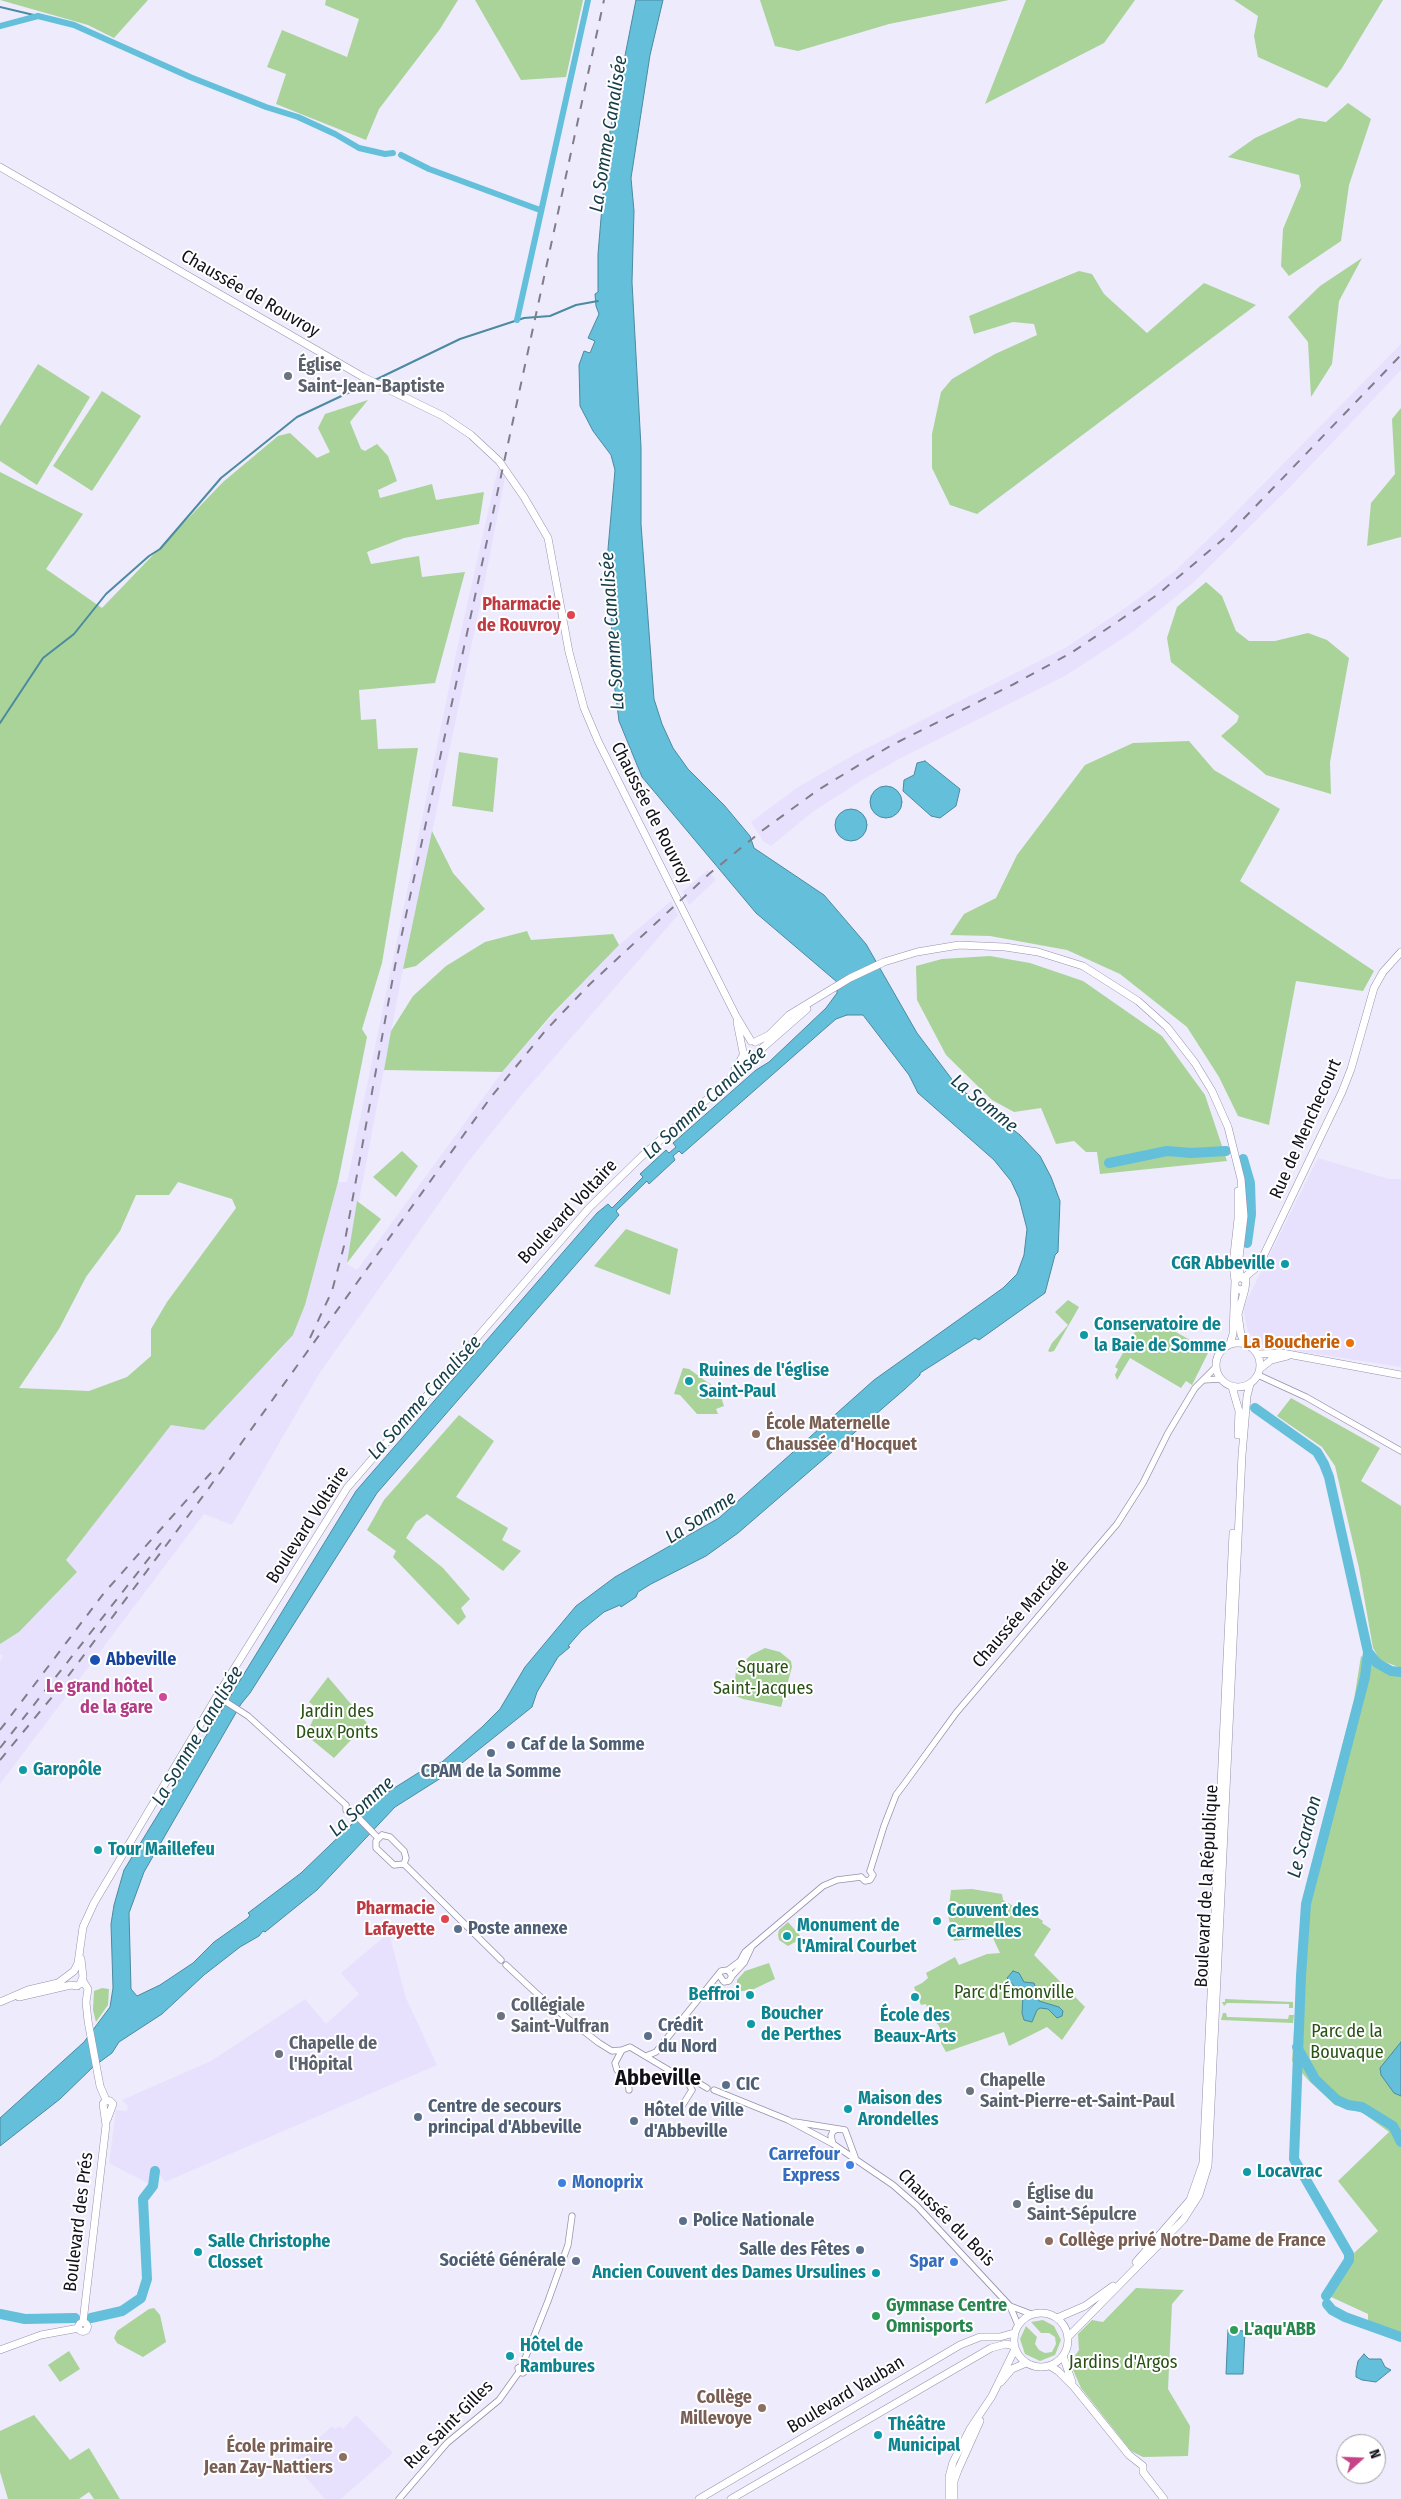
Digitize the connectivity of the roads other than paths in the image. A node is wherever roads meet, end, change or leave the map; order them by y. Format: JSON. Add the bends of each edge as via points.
{"nodes":[{"id":1,"x":0,"y":167,"type":"edge"},
{"id":2,"x":1401,"y":952,"type":"edge"},
{"id":3,"x":818,"y":998,"type":"junction"},
{"id":4,"x":736,"y":1016,"type":"junction"},
{"id":5,"x":753,"y":1041,"type":"junction"},
{"id":6,"x":759,"y":1051,"type":"junction"},
{"id":7,"x":746,"y":1053,"type":"junction"},
{"id":8,"x":1241,"y":1283,"type":"junction"},
{"id":9,"x":1230,"y":1344,"type":"junction"},
{"id":10,"x":1246,"y":1344,"type":"junction"},
{"id":11,"x":1258,"y":1354,"type":"junction"},
{"id":12,"x":1289,"y":1356,"type":"junction"},
{"id":13,"x":1216,"y":1367,"type":"junction"},
{"id":14,"x":1260,"y":1372,"type":"junction"},
{"id":15,"x":1401,"y":1375,"type":"edge"},
{"id":16,"x":1221,"y":1379,"type":"junction"},
{"id":17,"x":1203,"y":1380,"type":"junction"},
{"id":18,"x":1250,"y":1384,"type":"junction"},
{"id":19,"x":1232,"y":1387,"type":"junction"},
{"id":20,"x":1401,"y":1452,"type":"edge"},
{"id":21,"x":220,"y":1699,"type":"junction"},
{"id":22,"x":378,"y":1838,"type":"junction"},
{"id":23,"x":404,"y":1864,"type":"junction"},
{"id":24,"x":870,"y":1871,"type":"junction"},
{"id":25,"x":861,"y":1877,"type":"junction"},
{"id":26,"x":80,"y":1954,"type":"junction"},
{"id":27,"x":74,"y":1970,"type":"junction"},
{"id":28,"x":730,"y":1973,"type":"junction"},
{"id":29,"x":719,"y":1975,"type":"junction"},
{"id":30,"x":67,"y":1978,"type":"junction"},
{"id":31,"x":723,"y":1981,"type":"junction"},
{"id":32,"x":78,"y":1982,"type":"junction"},
{"id":33,"x":707,"y":1990,"type":"junction"},
{"id":34,"x":3,"y":2000,"type":"edge"},
{"id":35,"x":548,"y":2004,"type":"dead end"},
{"id":36,"x":554,"y":2008,"type":"dead end"},
{"id":37,"x":612,"y":2050,"type":"junction"},
{"id":38,"x":622,"y":2050,"type":"junction"},
{"id":39,"x":656,"y":2052,"type":"junction"},
{"id":40,"x":646,"y":2056,"type":"junction"},
{"id":41,"x":616,"y":2059,"type":"junction"},
{"id":42,"x":657,"y":2063,"type":"junction"},
{"id":43,"x":687,"y":2081,"type":"junction"},
{"id":44,"x":629,"y":2090,"type":"dead end"},
{"id":45,"x":692,"y":2090,"type":"junction"},
{"id":46,"x":714,"y":2090,"type":"dead end"},
{"id":47,"x":682,"y":2106,"type":"dead end"},
{"id":48,"x":788,"y":2120,"type":"junction"},
{"id":49,"x":838,"y":2129,"type":"junction"},
{"id":50,"x":848,"y":2142,"type":"junction"},
{"id":51,"x":834,"y":2145,"type":"junction"},
{"id":52,"x":855,"y":2158,"type":"junction"},
{"id":53,"x":572,"y":2216,"type":"dead end"},
{"id":54,"x":1010,"y":2306,"type":"junction"},
{"id":55,"x":1031,"y":2314,"type":"junction"},
{"id":56,"x":1057,"y":2318,"type":"junction"},
{"id":57,"x":1018,"y":2325,"type":"junction"},
{"id":58,"x":1014,"y":2333,"type":"junction"},
{"id":59,"x":1068,"y":2337,"type":"junction"},
{"id":60,"x":1015,"y":2347,"type":"junction"},
{"id":61,"x":0,"y":2350,"type":"edge"},
{"id":62,"x":1063,"y":2356,"type":"junction"},
{"id":63,"x":1026,"y":2363,"type":"junction"},
{"id":64,"x":1050,"y":2366,"type":"junction"},
{"id":65,"x":1074,"y":2387,"type":"junction"},
{"id":66,"x":996,"y":2388,"type":"junction"},
{"id":67,"x":982,"y":2414,"type":"junction"},
{"id":68,"x":399,"y":2499,"type":"edge"},
{"id":69,"x":699,"y":2499,"type":"edge"},
{"id":70,"x":732,"y":2499,"type":"edge"},
{"id":71,"x":949,"y":2499,"type":"edge"},
{"id":72,"x":954,"y":2499,"type":"edge"},
{"id":73,"x":1164,"y":2499,"type":"edge"}],
"edges":[{"from":1,"to":4,"type":"main road","name":"Chaussée de Rouvroy","via":[[367,379],[444,416],[480,442],[507,471],[544,528],[551,549],[569,652],[584,708],[603,753]]},
{"from":2,"to":8,"type":"main road","name":"Rue de Menchecourt","via":[[1374,988],[1346,1082],[1259,1265]]},
{"from":3,"to":5,"type":"main road","via":[[789,1015],[769,1035]]},
{"from":3,"to":6,"type":"main road"},
{"from":3,"to":8,"type":"main road","via":[[884,962],[916,952],[959,945],[1038,952],[1083,966],[1113,984],[1168,1027],[1195,1062],[1219,1106],[1228,1129],[1244,1201],[1238,1261]]},
{"from":4,"to":5,"type":"main road","name":"Chaussée de Rouvroy"},
{"from":4,"to":7,"type":"main road","name":"Chaussée de Rouvroy"},
{"from":5,"to":6,"type":"main road","name":"Chaussée de Rouvroy"},
{"from":5,"to":7,"type":"main road","via":[[747,1042]]},
{"from":6,"to":7,"type":"main road"},
{"from":7,"to":21,"type":"main road","name":"Boulevard Voltaire","via":[[734,1071],[695,1103],[590,1208],[353,1480]]},
{"from":8,"to":9,"type":"main road"},
{"from":8,"to":10,"type":"main road","via":[[1238,1314],[1241,1335]]},
{"from":9,"to":10,"type":"main road"},
{"from":9,"to":13,"type":"main road","via":[[1220,1352]]},
{"from":10,"to":11,"type":"main road"},
{"from":11,"to":12,"type":"main road","via":[[1282,1353]]},
{"from":11,"to":14,"type":"main road"},
{"from":12,"to":14,"type":"main road","via":[[1271,1360]]},
{"from":12,"to":15,"type":"main road"},
{"from":13,"to":16,"type":"main road"},
{"from":13,"to":17,"type":"street","name":"Chaussée Marcadé"},
{"from":14,"to":18,"type":"main road"},
{"from":14,"to":20,"type":"street"},
{"from":16,"to":17,"type":"street"},
{"from":16,"to":19,"type":"main road"},
{"from":17,"to":24,"type":"street","name":"Chaussée Marcadé","via":[[1183,1406],[1123,1517],[956,1713],[904,1783],[884,1826]]},
{"from":18,"to":19,"type":"main road"},
{"from":18,"to":59,"type":"main road","name":"Boulevard de la République","via":[[1242,1455],[1208,2166],[1199,2195],[1183,2220]]},
{"from":19,"to":56,"type":"main road","name":"Boulevard de la République","via":[[1238,1403],[1239,1421],[1201,2172],[1183,2210],[1113,2286],[1085,2306]]},
{"from":21,"to":22,"type":"street","via":[[246,1714]]},
{"from":21,"to":26,"type":"main road","name":"Boulevard Voltaire","via":[[94,1903],[84,1927]]},
{"from":22,"to":23,"type":"street","via":[[376,1848],[392,1864]]},
{"from":22,"to":23,"type":"street","via":[[382,1835],[390,1837],[406,1854]]},
{"from":23,"to":35,"type":"street"},
{"from":24,"to":25,"type":"street","via":[[864,1870]]},
{"from":24,"to":25,"type":"street","via":[[873,1875],[870,1880],[865,1881]]},
{"from":25,"to":28,"type":"street","via":[[827,1884],[750,1948],[744,1963]]},
{"from":26,"to":27,"type":"main road"},
{"from":26,"to":32,"type":"main road"},
{"from":27,"to":30,"type":"main road"},
{"from":27,"to":32,"type":"main road"},
{"from":28,"to":29,"type":"street","via":[[722,1970]]},
{"from":28,"to":31,"type":"street","via":[[729,1981]]},
{"from":29,"to":31,"type":"street"},
{"from":29,"to":33,"type":"street"},
{"from":30,"to":32,"type":"main road"},
{"from":30,"to":34,"type":"main road"},
{"from":31,"to":33,"type":"street"},
{"from":32,"to":34,"type":"main road"},
{"from":32,"to":61,"type":"main road","name":"Boulevard des Prés","via":[[88,1989],[88,2022],[106,2100],[103,2104],[108,2109],[81,2325]]},
{"from":33,"to":39,"type":"street"},
{"from":36,"to":37,"type":"street"},
{"from":37,"to":38,"type":"street"},
{"from":37,"to":41,"type":"street"},
{"from":38,"to":40,"type":"street","via":[[633,2048]]},
{"from":38,"to":41,"type":"street"},
{"from":39,"to":40,"type":"street"},
{"from":39,"to":42,"type":"street"},
{"from":40,"to":42,"type":"street"},
{"from":41,"to":44,"type":"street","via":[[617,2070],[628,2079]]},
{"from":42,"to":43,"type":"street"},
{"from":43,"to":45,"type":"street"},
{"from":43,"to":45,"type":"street","via":[[705,2087]]},
{"from":45,"to":47,"type":"street"},
{"from":46,"to":48,"type":"street"},
{"from":48,"to":49,"type":"street"},
{"from":48,"to":51,"type":"street","name":"Chaussée du Bois"},
{"from":49,"to":50,"type":"street","via":[[847,2132]]},
{"from":49,"to":51,"type":"street","via":[[831,2136]]},
{"from":50,"to":51,"type":"street","via":[[841,2147]]},
{"from":50,"to":52,"type":"street"},
{"from":51,"to":52,"type":"street","name":"Chaussée du Bois"},
{"from":52,"to":54,"type":"street","name":"Chaussée du Bois","via":[[910,2199]]},
{"from":53,"to":68,"type":"street","name":"Rue Saint-Gilles","via":[[568,2245],[522,2366],[525,2371],[519,2372],[499,2400],[447,2443]]},
{"from":54,"to":55,"type":"street","name":"Chaussée du Bois"},
{"from":54,"to":57,"type":"street","name":"Chaussée du Bois"},
{"from":55,"to":56,"type":"main road","via":[[1044,2313]]},
{"from":55,"to":57,"type":"main road"},
{"from":56,"to":59,"type":"main road"},
{"from":57,"to":58,"type":"main road"},
{"from":58,"to":60,"type":"main road"},
{"from":58,"to":69,"type":"main road","name":"Boulevard Vauban","via":[[980,2337],[960,2345]]},
{"from":59,"to":62,"type":"main road"},
{"from":60,"to":63,"type":"main road"},
{"from":60,"to":66,"type":"main road"},
{"from":60,"to":70,"type":"main road","name":"Boulevard Vauban","via":[[1006,2344],[991,2348]]},
{"from":62,"to":64,"type":"main road"},
{"from":62,"to":65,"type":"main road"},
{"from":63,"to":64,"type":"main road"},
{"from":63,"to":66,"type":"main road","via":[[1012,2369]]},
{"from":64,"to":65,"type":"main road"},
{"from":65,"to":73,"type":"main road","via":[[1129,2455],[1142,2466]]},
{"from":66,"to":67,"type":"main road"},
{"from":67,"to":71,"type":"main road","via":[[970,2430],[951,2469]]},
{"from":67,"to":72,"type":"main road","via":[[954,2481]]}]}
